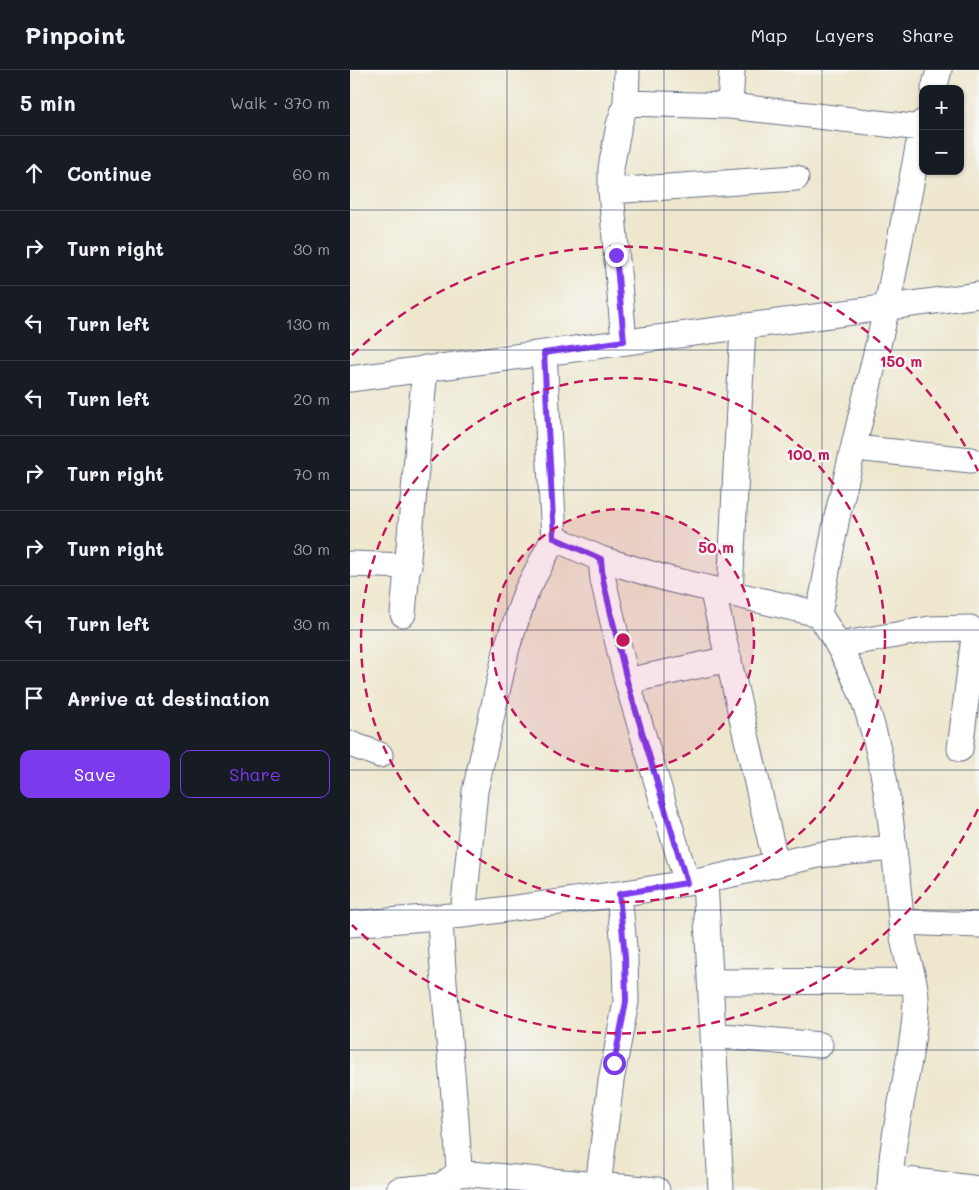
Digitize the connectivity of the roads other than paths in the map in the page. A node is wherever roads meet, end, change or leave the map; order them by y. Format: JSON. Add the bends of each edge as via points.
{"nodes":[{"id":1,"x":627,"y":70,"type":"edge"},
{"id":2,"x":732,"y":70,"type":"edge"},
{"id":3,"x":939,"y":70,"type":"edge"},
{"id":4,"x":935,"y":85,"type":"edge"},
{"id":5,"x":626,"y":103,"type":"junction"},
{"id":6,"x":730,"y":106,"type":"junction"},
{"id":7,"x":919,"y":125,"type":"edge"},
{"id":8,"x":921,"y":130,"type":"edge"},
{"id":9,"x":796,"y":178,"type":"dead end"},
{"id":10,"x":611,"y":191,"type":"junction"},
{"id":11,"x":979,"y":295,"type":"edge"},
{"id":12,"x":887,"y":307,"type":"junction"},
{"id":13,"x":743,"y":326,"type":"junction"},
{"id":14,"x":624,"y":341,"type":"junction"},
{"id":15,"x":544,"y":353,"type":"junction"},
{"id":16,"x":426,"y":368,"type":"junction"},
{"id":17,"x":350,"y":379,"type":"edge"},
{"id":18,"x":855,"y":448,"type":"junction"},
{"id":19,"x":971,"y":460,"type":"dead end"},
{"id":20,"x":554,"y":538,"type":"junction"},
{"id":21,"x":601,"y":559,"type":"junction"},
{"id":22,"x":350,"y":564,"type":"edge"},
{"id":23,"x":409,"y":566,"type":"junction"},
{"id":24,"x":721,"y":591,"type":"junction"},
{"id":25,"x":403,"y":614,"type":"dead end"},
{"id":26,"x":819,"y":614,"type":"junction"},
{"id":27,"x":839,"y":645,"type":"junction"},
{"id":28,"x":729,"y":659,"type":"junction"},
{"id":29,"x":627,"y":681,"type":"junction"},
{"id":30,"x":350,"y":744,"type":"edge"},
{"id":31,"x":960,"y":749,"type":"dead end"},
{"id":32,"x":380,"y":755,"type":"dead end"},
{"id":33,"x":893,"y":848,"type":"junction"},
{"id":34,"x":776,"y":864,"type":"junction"},
{"id":35,"x":696,"y":882,"type":"junction"},
{"id":36,"x":619,"y":894,"type":"junction"},
{"id":37,"x":452,"y":916,"type":"junction"},
{"id":38,"x":901,"y":922,"type":"junction"},
{"id":39,"x":350,"y":924,"type":"edge"},
{"id":40,"x":979,"y":925,"type":"edge"},
{"id":41,"x":912,"y":981,"type":"junction"},
{"id":42,"x":711,"y":982,"type":"junction"},
{"id":43,"x":713,"y":1035,"type":"junction"},
{"id":44,"x":820,"y":1045,"type":"dead end"},
{"id":45,"x":447,"y":1183,"type":"edge"},
{"id":46,"x":890,"y":1184,"type":"edge"},
{"id":47,"x":551,"y":1186,"type":"edge"},
{"id":48,"x":598,"y":1186,"type":"junction"},
{"id":49,"x":979,"y":1189,"type":"edge"},
{"id":50,"x":399,"y":1190,"type":"edge"},
{"id":51,"x":657,"y":1190,"type":"edge"},
{"id":52,"x":721,"y":1190,"type":"edge"}],
"edges":[{"from":1,"to":5,"type":"street"},
{"from":2,"to":6,"type":"street"},
{"from":3,"to":4,"type":"street"},
{"from":5,"to":6,"type":"street"},
{"from":5,"to":10,"type":"street","via":[[611,168]]},
{"from":6,"to":7,"type":"street"},
{"from":8,"to":12,"type":"street"},
{"from":9,"to":10,"type":"street"},
{"from":10,"to":14,"type":"street"},
{"from":11,"to":12,"type":"street"},
{"from":12,"to":13,"type":"street"},
{"from":12,"to":18,"type":"street"},
{"from":13,"to":14,"type":"street"},
{"from":13,"to":24,"type":"street"},
{"from":14,"to":15,"type":"street"},
{"from":15,"to":16,"type":"street"},
{"from":15,"to":20,"type":"street"},
{"from":16,"to":17,"type":"street"},
{"from":16,"to":23,"type":"street"},
{"from":18,"to":19,"type":"street"},
{"from":18,"to":26,"type":"street","via":[[837,517]]},
{"from":20,"to":21,"type":"street"},
{"from":20,"to":37,"type":"street","via":[[526,592],[507,647],[475,791]]},
{"from":21,"to":24,"type":"street"},
{"from":21,"to":29,"type":"street"},
{"from":22,"to":23,"type":"street"},
{"from":23,"to":25,"type":"street"},
{"from":24,"to":26,"type":"street"},
{"from":24,"to":28,"type":"street"},
{"from":26,"to":27,"type":"street"},
{"from":27,"to":31,"type":"street","via":[[930,629],[970,628],[974,637]]},
{"from":27,"to":33,"type":"street","via":[[870,717],[880,756]]},
{"from":28,"to":29,"type":"street"},
{"from":28,"to":34,"type":"street"},
{"from":29,"to":35,"type":"street"},
{"from":30,"to":32,"type":"street"},
{"from":33,"to":34,"type":"street","via":[[835,852]]},
{"from":33,"to":38,"type":"street"},
{"from":34,"to":35,"type":"street"},
{"from":35,"to":36,"type":"street"},
{"from":35,"to":42,"type":"street"},
{"from":36,"to":37,"type":"street"},
{"from":36,"to":48,"type":"street","via":[[626,1002],[611,1081]]},
{"from":37,"to":39,"type":"street"},
{"from":37,"to":45,"type":"street","via":[[443,985],[458,1126]]},
{"from":38,"to":40,"type":"street"},
{"from":38,"to":41,"type":"street"},
{"from":41,"to":42,"type":"street"},
{"from":41,"to":46,"type":"street","via":[[916,1000]]},
{"from":42,"to":43,"type":"street"},
{"from":43,"to":44,"type":"street"},
{"from":43,"to":52,"type":"street"},
{"from":45,"to":47,"type":"street"},
{"from":45,"to":50,"type":"street"},
{"from":46,"to":49,"type":"street"},
{"from":47,"to":48,"type":"street"},
{"from":48,"to":51,"type":"street"}]}
